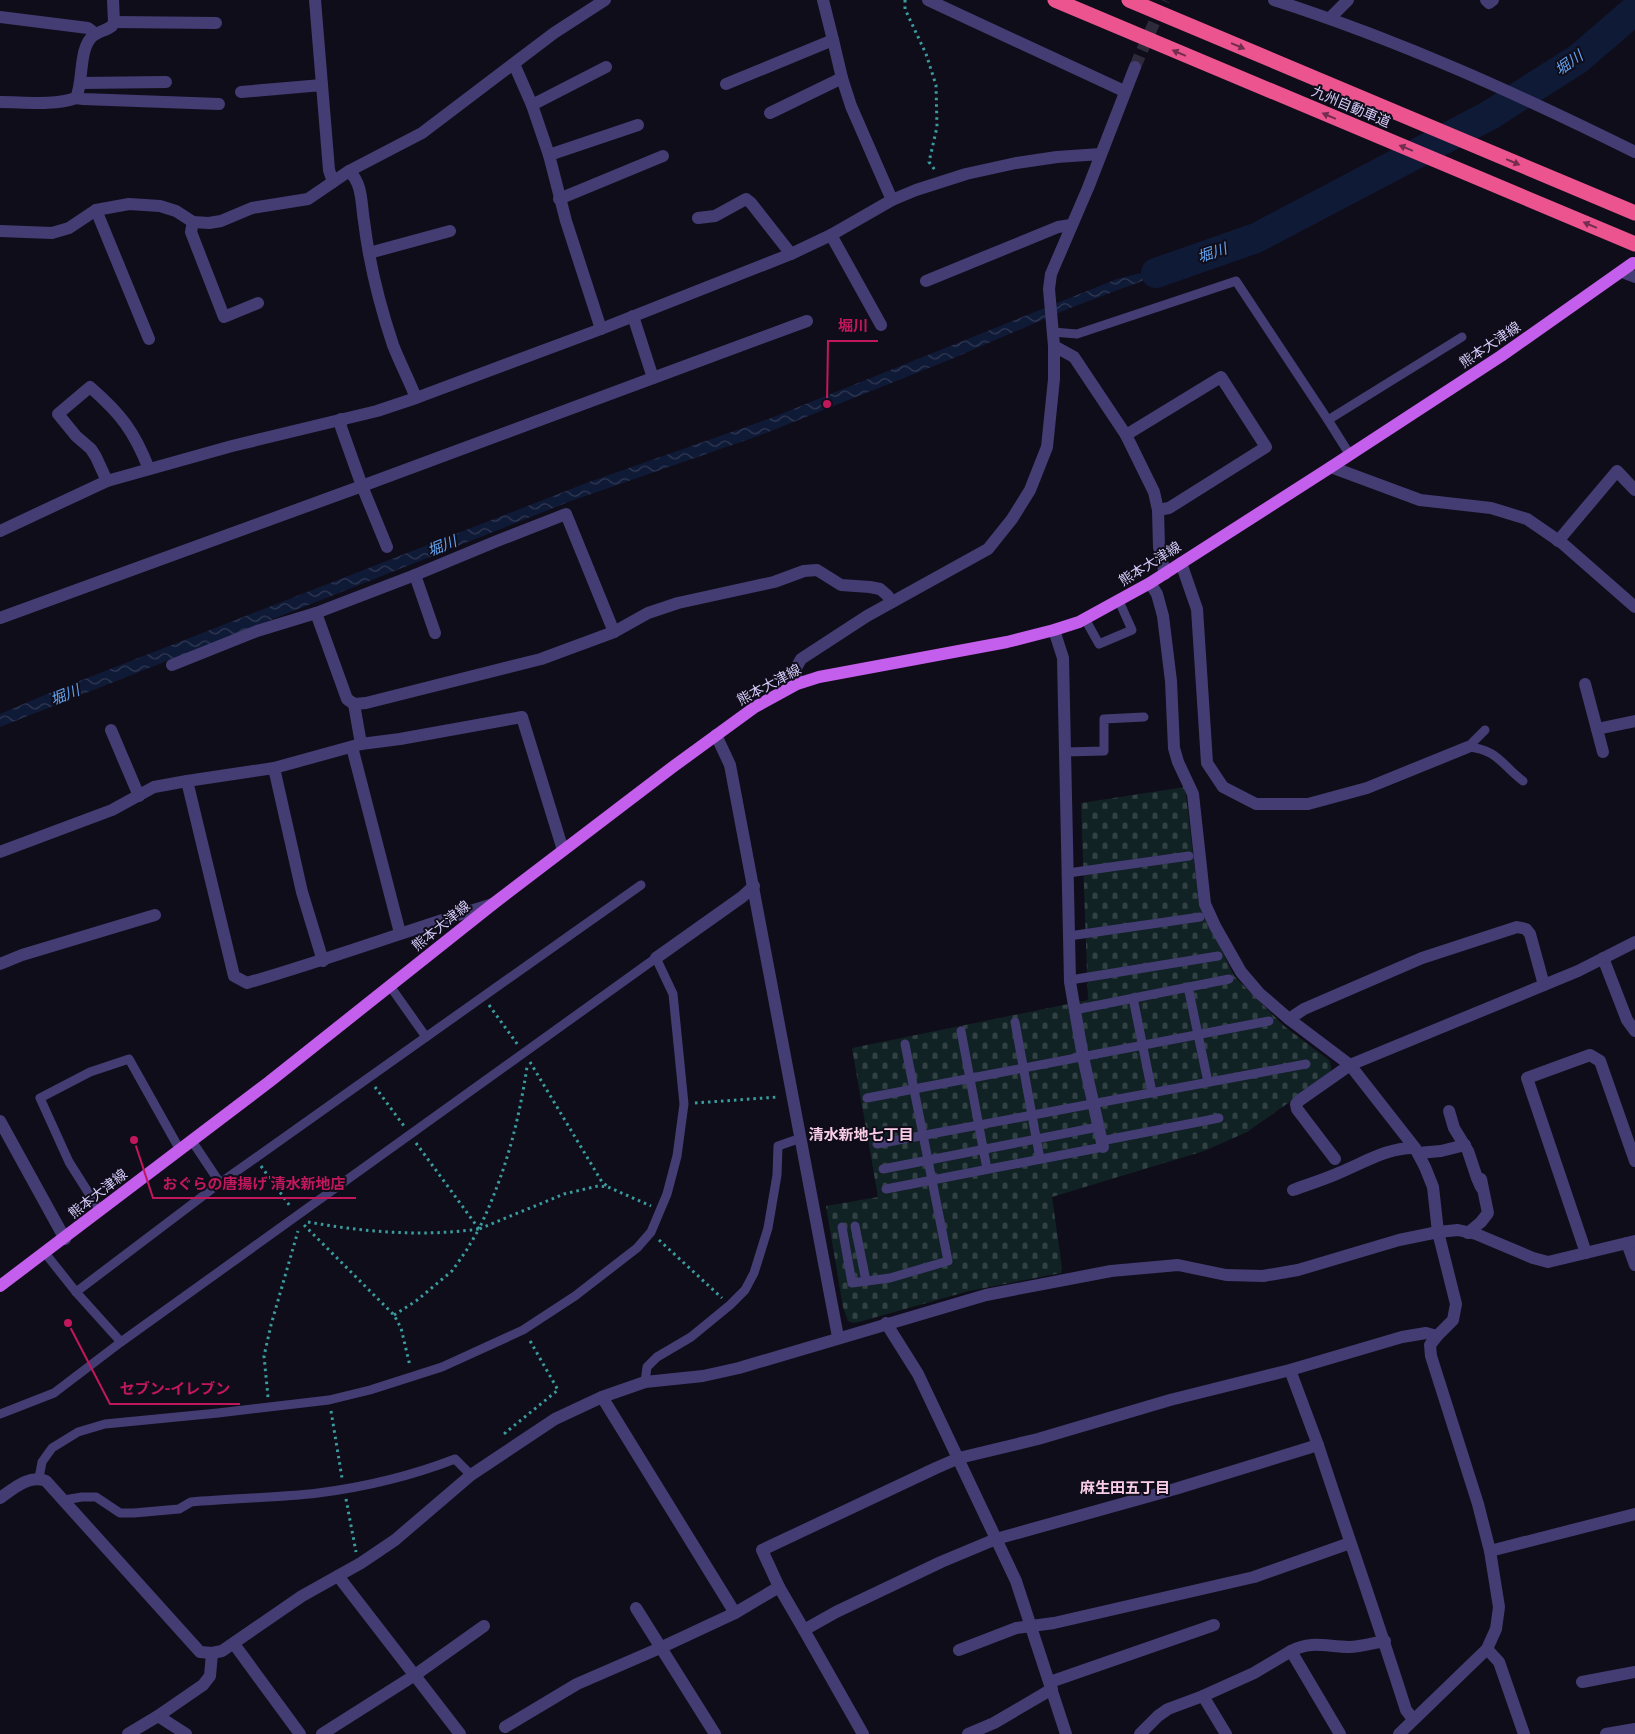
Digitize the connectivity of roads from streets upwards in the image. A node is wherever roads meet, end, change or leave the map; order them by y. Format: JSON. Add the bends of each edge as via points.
{"nodes":[{"id":1,"x":113,"y":0,"type":"edge"},
{"id":2,"x":315,"y":0,"type":"edge"},
{"id":3,"x":605,"y":0,"type":"edge"},
{"id":4,"x":823,"y":0,"type":"edge"},
{"id":5,"x":928,"y":0,"type":"edge"},
{"id":6,"x":1056,"y":0,"type":"edge"},
{"id":7,"x":1129,"y":0,"type":"edge"},
{"id":8,"x":1274,"y":0,"type":"edge"},
{"id":9,"x":1348,"y":0,"type":"edge"},
{"id":10,"x":1486,"y":0,"type":"edge"},
{"id":11,"x":1493,"y":0,"type":"edge"},
{"id":12,"x":0,"y":17,"type":"edge"},
{"id":13,"x":1330,"y":18,"type":"junction"},
{"id":14,"x":114,"y":22,"type":"junction"},
{"id":15,"x":216,"y":23,"type":"dead end"},
{"id":16,"x":96,"y":34,"type":"junction"},
{"id":17,"x":833,"y":40,"type":"junction"},
{"id":18,"x":514,"y":64,"type":"junction"},
{"id":19,"x":606,"y":67,"type":"dead end"},
{"id":20,"x":1135,"y":67,"type":"tunnel mouth"},
{"id":21,"x":842,"y":78,"type":"junction"},
{"id":22,"x":166,"y":82,"type":"dead end"},
{"id":23,"x":80,"y":83,"type":"junction"},
{"id":24,"x":726,"y":84,"type":"dead end"},
{"id":25,"x":322,"y":85,"type":"junction"},
{"id":26,"x":1124,"y":91,"type":"junction"},
{"id":27,"x":241,"y":92,"type":"dead end"},
{"id":28,"x":76,"y":98,"type":"junction"},
{"id":29,"x":0,"y":102,"type":"edge"},
{"id":30,"x":219,"y":104,"type":"dead end"},
{"id":31,"x":532,"y":105,"type":"junction"},
{"id":32,"x":770,"y":113,"type":"dead end"},
{"id":33,"x":638,"y":125,"type":"dead end"},
{"id":34,"x":1635,"y":152,"type":"edge"},
{"id":35,"x":1101,"y":154,"type":"junction"},
{"id":36,"x":548,"y":155,"type":"junction"},
{"id":37,"x":663,"y":156,"type":"dead end"},
{"id":38,"x":349,"y":171,"type":"junction"},
{"id":39,"x":333,"y":182,"type":"junction"},
{"id":40,"x":559,"y":199,"type":"junction"},
{"id":41,"x":892,"y":200,"type":"junction"},
{"id":42,"x":96,"y":210,"type":"junction"},
{"id":43,"x":1635,"y":214,"type":"edge"},
{"id":44,"x":698,"y":218,"type":"dead end"},
{"id":45,"x":194,"y":222,"type":"junction"},
{"id":46,"x":1071,"y":225,"type":"junction"},
{"id":47,"x":0,"y":231,"type":"edge"},
{"id":48,"x":450,"y":231,"type":"dead end"},
{"id":49,"x":831,"y":235,"type":"junction"},
{"id":50,"x":1635,"y":244,"type":"edge"},
{"id":51,"x":369,"y":253,"type":"junction"},
{"id":52,"x":791,"y":254,"type":"junction"},
{"id":53,"x":1633,"y":263,"type":"dead end"},
{"id":54,"x":1622,"y":272,"type":"junction"},
{"id":55,"x":1635,"y":277,"type":"edge"},
{"id":56,"x":926,"y":280,"type":"dead end"},
{"id":57,"x":258,"y":303,"type":"dead end"},
{"id":58,"x":633,"y":316,"type":"junction"},
{"id":59,"x":808,"y":321,"type":"dead end"},
{"id":60,"x":881,"y":325,"type":"dead end"},
{"id":61,"x":601,"y":329,"type":"junction"},
{"id":62,"x":149,"y":339,"type":"dead end"},
{"id":63,"x":1054,"y":346,"type":"junction"},
{"id":64,"x":653,"y":378,"type":"junction"},
{"id":65,"x":416,"y":398,"type":"junction"},
{"id":66,"x":341,"y":419,"type":"junction"},
{"id":67,"x":1126,"y":435,"type":"junction"},
{"id":68,"x":1331,"y":467,"type":"junction"},
{"id":69,"x":149,"y":469,"type":"junction"},
{"id":70,"x":107,"y":482,"type":"junction"},
{"id":71,"x":362,"y":486,"type":"junction"},
{"id":72,"x":1635,"y":490,"type":"edge"},
{"id":73,"x":1158,"y":510,"type":"junction"},
{"id":74,"x":0,"y":531,"type":"edge"},
{"id":75,"x":1558,"y":540,"type":"junction"},
{"id":76,"x":387,"y":546,"type":"dead end"},
{"id":77,"x":1181,"y":563,"type":"junction"},
{"id":78,"x":1165,"y":574,"type":"junction"},
{"id":79,"x":415,"y":575,"type":"junction"},
{"id":80,"x":1150,"y":583,"type":"junction"},
{"id":81,"x":892,"y":602,"type":"junction"},
{"id":82,"x":1635,"y":607,"type":"edge"},
{"id":83,"x":316,"y":612,"type":"junction"},
{"id":84,"x":0,"y":618,"type":"edge"},
{"id":85,"x":1054,"y":630,"type":"junction"},
{"id":86,"x":614,"y":632,"type":"junction"},
{"id":87,"x":435,"y":633,"type":"dead end"},
{"id":88,"x":172,"y":665,"type":"dead end"},
{"id":89,"x":797,"y":684,"type":"junction"},
{"id":90,"x":1585,"y":684,"type":"dead end"},
{"id":91,"x":354,"y":704,"type":"junction"},
{"id":92,"x":1635,"y":721,"type":"edge"},
{"id":93,"x":1597,"y":729,"type":"junction"},
{"id":94,"x":111,"y":730,"type":"dead end"},
{"id":95,"x":716,"y":736,"type":"junction"},
{"id":96,"x":357,"y":745,"type":"junction"},
{"id":97,"x":1468,"y":747,"type":"road end"},
{"id":98,"x":1603,"y":752,"type":"dead end"},
{"id":99,"x":274,"y":768,"type":"junction"},
{"id":100,"x":187,"y":781,"type":"junction"},
{"id":101,"x":139,"y":796,"type":"junction"},
{"id":102,"x":563,"y":850,"type":"junction"},
{"id":103,"x":0,"y":852,"type":"edge"},
{"id":104,"x":754,"y":886,"type":"junction"},
{"id":105,"x":493,"y":904,"type":"junction"},
{"id":106,"x":155,"y":915,"type":"dead end"},
{"id":107,"x":400,"y":933,"type":"junction"},
{"id":108,"x":1635,"y":942,"type":"edge"},
{"id":109,"x":656,"y":958,"type":"road end"},
{"id":110,"x":1603,"y":958,"type":"junction"},
{"id":111,"x":323,"y":961,"type":"junction"},
{"id":112,"x":0,"y":964,"type":"edge"},
{"id":113,"x":1544,"y":985,"type":"junction"},
{"id":114,"x":1289,"y":1018,"type":"junction"},
{"id":115,"x":1635,"y":1032,"type":"edge"},
{"id":116,"x":1350,"y":1065,"type":"junction"},
{"id":117,"x":1449,"y":1111,"type":"dead end"},
{"id":118,"x":0,"y":1121,"type":"edge"},
{"id":119,"x":1102,"y":1144,"type":"road end"},
{"id":120,"x":1465,"y":1146,"type":"junction"},
{"id":121,"x":1417,"y":1151,"type":"junction"},
{"id":122,"x":1335,"y":1159,"type":"dead end"},
{"id":123,"x":1635,"y":1161,"type":"edge"},
{"id":124,"x":1482,"y":1174,"type":"dead end"},
{"id":125,"x":1482,"y":1187,"type":"junction"},
{"id":126,"x":1293,"y":1190,"type":"dead end"},
{"id":127,"x":1438,"y":1232,"type":"junction"},
{"id":128,"x":1468,"y":1233,"type":"junction"},
{"id":129,"x":64,"y":1238,"type":"junction"},
{"id":130,"x":1631,"y":1242,"type":"edge"},
{"id":131,"x":1586,"y":1253,"type":"junction"},
{"id":132,"x":1635,"y":1265,"type":"edge"},
{"id":133,"x":0,"y":1286,"type":"edge"},
{"id":134,"x":886,"y":1323,"type":"junction"},
{"id":135,"x":1437,"y":1336,"type":"junction"},
{"id":136,"x":838,"y":1338,"type":"junction"},
{"id":137,"x":1290,"y":1370,"type":"junction"},
{"id":138,"x":602,"y":1397,"type":"junction"},
{"id":139,"x":1318,"y":1445,"type":"junction"},
{"id":140,"x":959,"y":1458,"type":"junction"},
{"id":141,"x":0,"y":1498,"type":"edge"},
{"id":142,"x":1635,"y":1514,"type":"edge"},
{"id":143,"x":996,"y":1539,"type":"junction"},
{"id":144,"x":1350,"y":1543,"type":"junction"},
{"id":145,"x":1490,"y":1551,"type":"junction"},
{"id":146,"x":338,"y":1576,"type":"junction"},
{"id":147,"x":779,"y":1587,"type":"junction"},
{"id":148,"x":636,"y":1608,"type":"dead end"},
{"id":149,"x":735,"y":1613,"type":"junction"},
{"id":150,"x":1214,"y":1625,"type":"dead end"},
{"id":151,"x":484,"y":1626,"type":"dead end"},
{"id":152,"x":1031,"y":1626,"type":"junction"},
{"id":153,"x":804,"y":1630,"type":"junction"},
{"id":154,"x":1385,"y":1641,"type":"junction"},
{"id":155,"x":234,"y":1644,"type":"junction"},
{"id":156,"x":661,"y":1648,"type":"junction"},
{"id":157,"x":1487,"y":1649,"type":"junction"},
{"id":158,"x":959,"y":1650,"type":"dead end"},
{"id":159,"x":1291,"y":1651,"type":"junction"},
{"id":160,"x":212,"y":1653,"type":"junction"},
{"id":161,"x":1635,"y":1672,"type":"edge"},
{"id":162,"x":415,"y":1675,"type":"junction"},
{"id":163,"x":1582,"y":1682,"type":"dead end"},
{"id":164,"x":1051,"y":1686,"type":"junction"},
{"id":165,"x":1203,"y":1696,"type":"junction"},
{"id":166,"x":158,"y":1716,"type":"junction"},
{"id":167,"x":1413,"y":1719,"type":"junction"},
{"id":168,"x":1635,"y":1729,"type":"edge"},
{"id":169,"x":503,"y":1732,"type":"edge"},
{"id":170,"x":128,"y":1734,"type":"edge"},
{"id":171,"x":186,"y":1734,"type":"edge"},
{"id":172,"x":300,"y":1734,"type":"edge"},
{"id":173,"x":322,"y":1734,"type":"edge"},
{"id":174,"x":460,"y":1734,"type":"edge"},
{"id":175,"x":715,"y":1734,"type":"edge"},
{"id":176,"x":863,"y":1734,"type":"edge"},
{"id":177,"x":968,"y":1734,"type":"edge"},
{"id":178,"x":1066,"y":1734,"type":"edge"},
{"id":179,"x":1140,"y":1734,"type":"edge"},
{"id":180,"x":1226,"y":1734,"type":"edge"},
{"id":181,"x":1340,"y":1734,"type":"edge"},
{"id":182,"x":1399,"y":1734,"type":"edge"},
{"id":183,"x":1524,"y":1734,"type":"edge"},
{"id":184,"x":1606,"y":1734,"type":"edge"}],
"edges":[{"from":1,"to":14,"type":"street"},
{"from":2,"to":25,"type":"street"},
{"from":3,"to":18,"type":"street"},
{"from":4,"to":17,"type":"street"},
{"from":5,"to":26,"type":"street"},
{"from":50,"to":6,"type":"highway","name":"九州自動車道","one_way":true},
{"from":7,"to":43,"type":"highway","name":"九州自動車道","one_way":true},
{"from":8,"to":13,"type":"street"},
{"from":9,"to":13,"type":"street"},
{"from":10,"to":11,"type":"street","via":[[1489,3]]},
{"from":12,"to":16,"type":"street","via":[[88,28]]},
{"from":13,"to":34,"type":"street","via":[[1488,81]]},
{"from":14,"to":15,"type":"street"},
{"from":14,"to":16,"type":"street"},
{"from":16,"to":23,"type":"street","via":[[85,47]]},
{"from":17,"to":21,"type":"street"},
{"from":17,"to":24,"type":"street"},
{"from":18,"to":31,"type":"street"},
{"from":18,"to":38,"type":"street","via":[[422,133]]},
{"from":19,"to":31,"type":"street"},
{"from":20,"to":26,"type":"street"},
{"from":21,"to":32,"type":"street"},
{"from":21,"to":41,"type":"street"},
{"from":22,"to":23,"type":"street"},
{"from":23,"to":28,"type":"street"},
{"from":25,"to":27,"type":"street"},
{"from":25,"to":39,"type":"street","via":[[329,170]]},
{"from":26,"to":35,"type":"street"},
{"from":28,"to":29,"type":"street","via":[[53,102]]},
{"from":28,"to":30,"type":"street"},
{"from":31,"to":36,"type":"street"},
{"from":33,"to":36,"type":"street"},
{"from":35,"to":41,"type":"street","via":[[1016,163],[966,174]]},
{"from":35,"to":46,"type":"street"},
{"from":36,"to":40,"type":"street"},
{"from":37,"to":40,"type":"street"},
{"from":38,"to":39,"type":"street"},
{"from":38,"to":51,"type":"street","via":[[355,176],[361,193]]},
{"from":39,"to":45,"type":"street","via":[[302,201],[252,208],[221,221]]},
{"from":40,"to":61,"type":"street"},
{"from":41,"to":49,"type":"street"},
{"from":42,"to":45,"type":"street","via":[[144,204],[176,211]]},
{"from":42,"to":47,"type":"street","via":[[69,228],[52,233]]},
{"from":42,"to":62,"type":"street"},
{"from":44,"to":52,"type":"street","via":[[715,216],[746,200]]},
{"from":45,"to":57,"type":"street","via":[[191,232],[224,317]]},
{"from":46,"to":56,"type":"street","via":[[1058,227]]},
{"from":46,"to":63,"type":"street","via":[[1050,274]]},
{"from":48,"to":51,"type":"street"},
{"from":49,"to":52,"type":"street"},
{"from":49,"to":60,"type":"street"},
{"from":51,"to":65,"type":"street","via":[[391,337]]},
{"from":52,"to":58,"type":"street"},
{"from":53,"to":54,"type":"main road","name":"熊本大津線"},
{"from":54,"to":55,"type":"street"},
{"from":54,"to":68,"type":"main road","name":"熊本大津線"},
{"from":58,"to":61,"type":"street"},
{"from":58,"to":64,"type":"street"},
{"from":59,"to":64,"type":"street"},
{"from":61,"to":65,"type":"street"},
{"from":63,"to":67,"type":"street","via":[[1074,357]]},
{"from":63,"to":81,"type":"street","via":[[1054,379],[1046,448],[1030,490],[1012,519],[988,549]]},
{"from":64,"to":71,"type":"street"},
{"from":65,"to":66,"type":"street"},
{"from":66,"to":69,"type":"street"},
{"from":66,"to":71,"type":"street"},
{"from":67,"to":73,"type":"street","via":[[1154,492]]},
{"from":67,"to":73,"type":"street","via":[[1221,377],[1266,446],[1169,508]]},
{"from":68,"to":75,"type":"street","via":[[1420,500],[1500,510],[1527,519]]},
{"from":68,"to":77,"type":"main road","name":"熊本大津線"},
{"from":69,"to":70,"type":"street"},
{"from":69,"to":70,"type":"street","via":[[128,426],[113,407],[90,387],[58,414],[91,449]]},
{"from":70,"to":74,"type":"street"},
{"from":71,"to":76,"type":"street"},
{"from":71,"to":84,"type":"street"},
{"from":72,"to":75,"type":"street","via":[[1617,471]]},
{"from":73,"to":78,"type":"street","via":[[1159,547]]},
{"from":75,"to":82,"type":"street"},
{"from":77,"to":78,"type":"main road","name":"熊本大津線"},
{"from":77,"to":97,"type":"street","via":[[1198,609],[1207,763],[1223,787],[1256,804],[1308,804],[1367,788]]},
{"from":78,"to":80,"type":"main road","name":"熊本大津線"},
{"from":79,"to":83,"type":"street"},
{"from":79,"to":86,"type":"street","via":[[566,514]]},
{"from":79,"to":87,"type":"street"},
{"from":80,"to":85,"type":"main road","name":"熊本大津線","via":[[1085,619]]},
{"from":80,"to":114,"type":"street","via":[[1163,616],[1171,681],[1174,748],[1193,794],[1205,904],[1241,972],[1259,993]]},
{"from":81,"to":86,"type":"street","via":[[880,589],[841,585],[817,570],[804,571],[774,582],[678,603],[648,613]]},
{"from":81,"to":89,"type":"street","via":[[801,659],[795,670]]},
{"from":83,"to":88,"type":"street","via":[[257,630]]},
{"from":83,"to":91,"type":"street","via":[[347,699]]},
{"from":85,"to":89,"type":"main road","name":"熊本大津線"},
{"from":85,"to":119,"type":"street","via":[[1063,658],[1070,980]]},
{"from":86,"to":91,"type":"street","via":[[541,659]]},
{"from":89,"to":95,"type":"main road","name":"熊本大津線","via":[[756,707]]},
{"from":90,"to":93,"type":"street"},
{"from":91,"to":96,"type":"street"},
{"from":92,"to":93,"type":"street"},
{"from":93,"to":98,"type":"street"},
{"from":94,"to":101,"type":"street"},
{"from":95,"to":102,"type":"main road","name":"熊本大津線"},
{"from":95,"to":104,"type":"street","via":[[730,765]]},
{"from":96,"to":99,"type":"street"},
{"from":96,"to":102,"type":"street","via":[[522,717]]},
{"from":96,"to":107,"type":"street"},
{"from":99,"to":100,"type":"street"},
{"from":99,"to":111,"type":"street","via":[[302,892]]},
{"from":100,"to":101,"type":"street","via":[[154,787]]},
{"from":100,"to":111,"type":"street","via":[[234,976],[247,983]]},
{"from":101,"to":103,"type":"street","via":[[112,810]]},
{"from":102,"to":105,"type":"main road","name":"熊本大津線"},
{"from":104,"to":109,"type":"street"},
{"from":104,"to":136,"type":"street"},
{"from":105,"to":107,"type":"street"},
{"from":105,"to":129,"type":"main road","name":"熊本大津線"},
{"from":106,"to":112,"type":"street"},
{"from":107,"to":111,"type":"street"},
{"from":108,"to":110,"type":"street"},
{"from":110,"to":113,"type":"street"},
{"from":110,"to":115,"type":"street","via":[[1627,1020]]},
{"from":113,"to":114,"type":"street","via":[[1530,934],[1526,929],[1517,927],[1422,958]]},
{"from":113,"to":116,"type":"street"},
{"from":114,"to":116,"type":"street"},
{"from":116,"to":121,"type":"street"},
{"from":116,"to":122,"type":"street","via":[[1296,1104]]},
{"from":117,"to":120,"type":"street"},
{"from":118,"to":129,"type":"street"},
{"from":120,"to":121,"type":"street"},
{"from":120,"to":125,"type":"street"},
{"from":121,"to":126,"type":"street","via":[[1405,1148],[1391,1150]]},
{"from":121,"to":127,"type":"street","via":[[1433,1187]]},
{"from":123,"to":131,"type":"street","via":[[1600,1061],[1590,1055],[1527,1078]]},
{"from":124,"to":125,"type":"street"},
{"from":125,"to":128,"type":"street","via":[[1488,1213]]},
{"from":127,"to":128,"type":"street","via":[[1458,1230]]},
{"from":127,"to":134,"type":"street","via":[[1298,1270],[1263,1276],[1226,1274],[1178,1265],[1111,1270],[986,1294]]},
{"from":127,"to":135,"type":"street","via":[[1456,1304],[1453,1320]]},
{"from":128,"to":131,"type":"street","via":[[1548,1262]]},
{"from":129,"to":133,"type":"main road","name":"熊本大津線"},
{"from":130,"to":131,"type":"street"},
{"from":130,"to":132,"type":"street"},
{"from":134,"to":136,"type":"street"},
{"from":134,"to":140,"type":"street","via":[[918,1374]]},
{"from":135,"to":137,"type":"street","via":[[1426,1333],[1402,1337]]},
{"from":135,"to":145,"type":"street","via":[[1430,1346],[1431,1356]]},
{"from":136,"to":138,"type":"street","via":[[739,1368],[703,1376],[645,1382]]},
{"from":137,"to":139,"type":"street"},
{"from":137,"to":140,"type":"street"},
{"from":138,"to":146,"type":"street","via":[[555,1419],[512,1446],[395,1540]]},
{"from":138,"to":149,"type":"street"},
{"from":139,"to":143,"type":"street"},
{"from":139,"to":144,"type":"street"},
{"from":140,"to":143,"type":"street"},
{"from":140,"to":147,"type":"street","via":[[762,1550]]},
{"from":141,"to":160,"type":"street","via":[[25,1482],[38,1478],[46,1481],[200,1652]]},
{"from":142,"to":145,"type":"street"},
{"from":143,"to":152,"type":"street","via":[[1016,1581]]},
{"from":143,"to":153,"type":"street","via":[[941,1562]]},
{"from":144,"to":152,"type":"street","via":[[1254,1577],[1063,1622]]},
{"from":144,"to":154,"type":"street"},
{"from":145,"to":157,"type":"street","via":[[1499,1607],[1496,1629]]},
{"from":146,"to":155,"type":"street","via":[[302,1596]]},
{"from":146,"to":162,"type":"street"},
{"from":147,"to":149,"type":"street"},
{"from":147,"to":153,"type":"street"},
{"from":148,"to":156,"type":"street"},
{"from":149,"to":156,"type":"street"},
{"from":150,"to":164,"type":"street"},
{"from":151,"to":162,"type":"street"},
{"from":152,"to":158,"type":"street","via":[[1016,1628]]},
{"from":152,"to":164,"type":"street"},
{"from":153,"to":176,"type":"street"},
{"from":154,"to":159,"type":"street","via":[[1350,1647],[1313,1644]]},
{"from":154,"to":167,"type":"street","via":[[1406,1710]]},
{"from":155,"to":160,"type":"street"},
{"from":155,"to":172,"type":"street"},
{"from":156,"to":169,"type":"street","via":[[577,1684]]},
{"from":156,"to":175,"type":"street"},
{"from":157,"to":167,"type":"street"},
{"from":157,"to":183,"type":"street","via":[[1499,1662]]},
{"from":159,"to":165,"type":"street","via":[[1254,1673]]},
{"from":159,"to":181,"type":"street"},
{"from":160,"to":166,"type":"street","via":[[210,1676],[203,1685]]},
{"from":161,"to":163,"type":"street"},
{"from":162,"to":173,"type":"street"},
{"from":162,"to":174,"type":"street"},
{"from":164,"to":177,"type":"street","via":[[994,1723]]},
{"from":164,"to":178,"type":"street"},
{"from":165,"to":179,"type":"street","via":[[1168,1709]]},
{"from":165,"to":180,"type":"street"},
{"from":166,"to":170,"type":"street"},
{"from":166,"to":171,"type":"street"},
{"from":167,"to":182,"type":"street"},
{"from":168,"to":184,"type":"street"}]}
